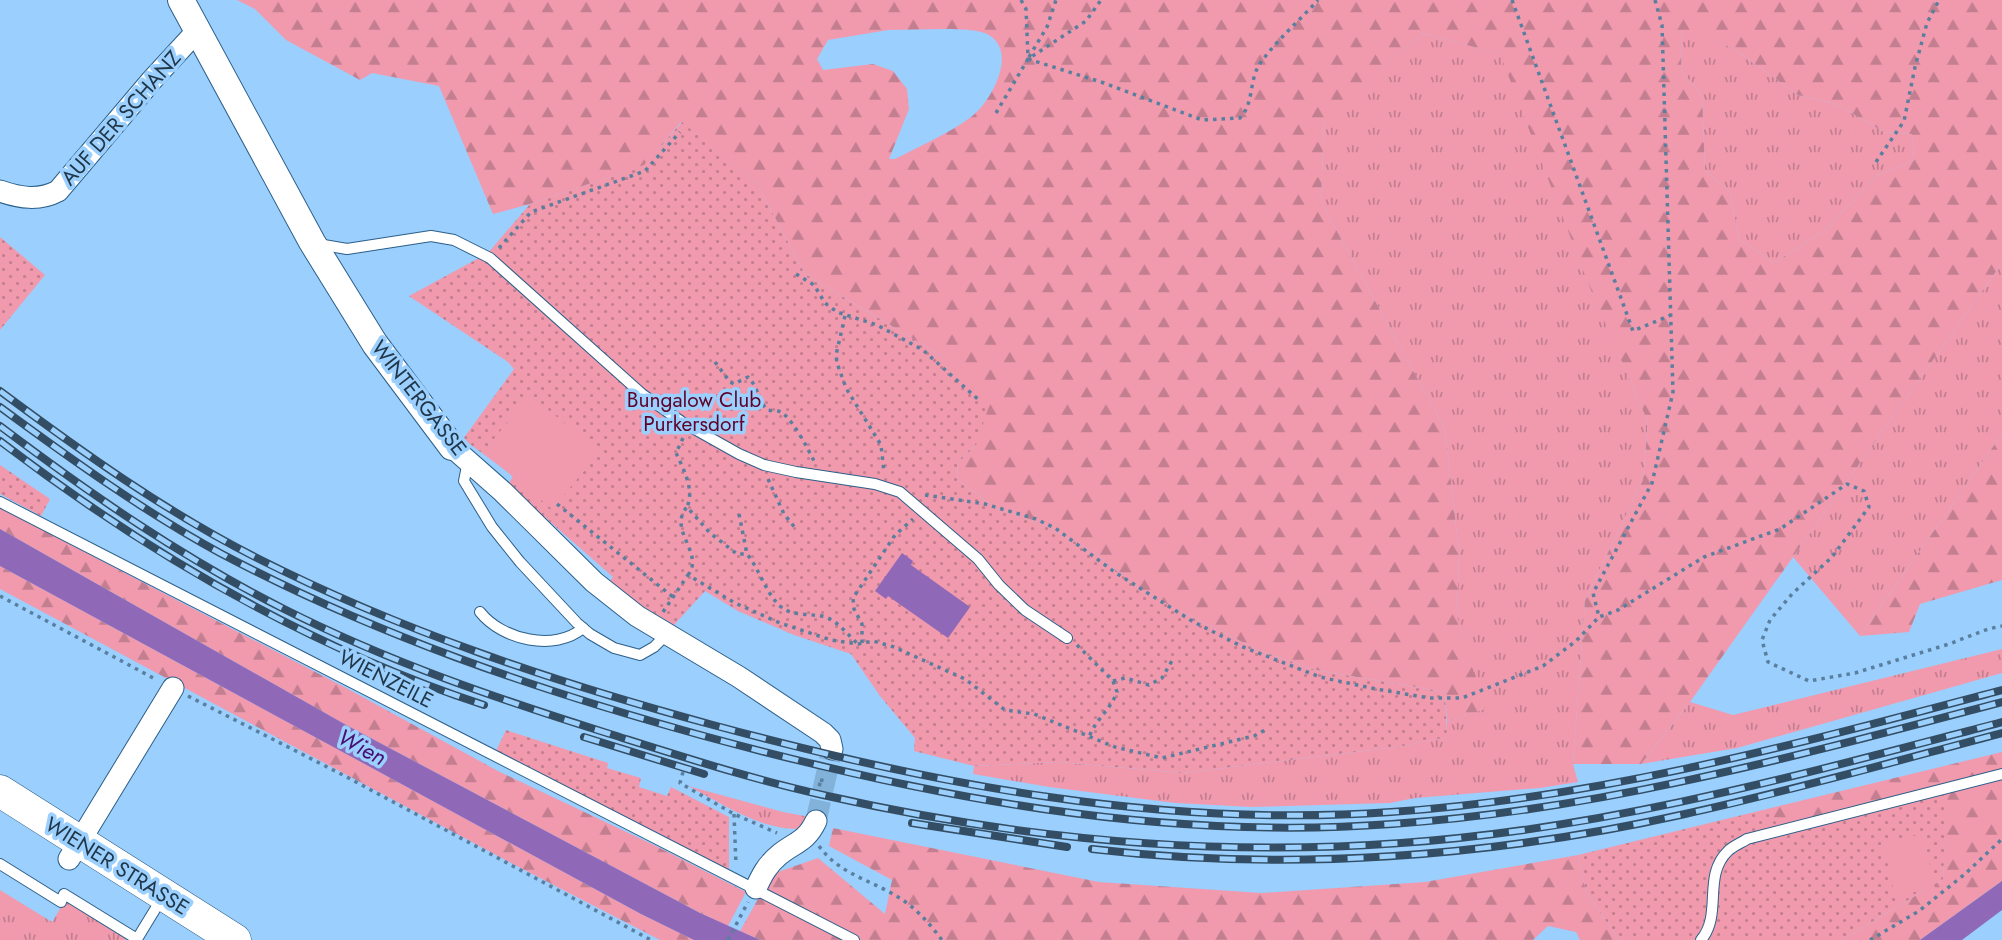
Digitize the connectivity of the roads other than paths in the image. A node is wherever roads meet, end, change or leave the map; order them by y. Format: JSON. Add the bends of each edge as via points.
{"nodes":[{"id":1,"x":181,"y":0,"type":"edge"},
{"id":2,"x":197,"y":31,"type":"junction"},
{"id":3,"x":0,"y":191,"type":"edge"},
{"id":4,"x":312,"y":243,"type":"junction"},
{"id":5,"x":460,"y":454,"type":"junction"},
{"id":6,"x":0,"y":502,"type":"edge"},
{"id":7,"x":480,"y":612,"type":"dead end"},
{"id":8,"x":583,"y":628,"type":"junction"},
{"id":9,"x":660,"y":631,"type":"junction"},
{"id":10,"x":1067,"y":638,"type":"road end"},
{"id":11,"x":173,"y":688,"type":"road end"},
{"id":12,"x":832,"y":749,"type":"dead end"},
{"id":13,"x":2002,"y":774,"type":"edge"},
{"id":14,"x":0,"y":791,"type":"edge"},
{"id":15,"x":0,"y":816,"type":"edge"},
{"id":16,"x":812,"y":834,"type":"road end"},
{"id":17,"x":74,"y":850,"type":"junction"},
{"id":18,"x":0,"y":864,"type":"edge"},
{"id":19,"x":749,"y":887,"type":"junction"},
{"id":20,"x":158,"y":904,"type":"junction"},
{"id":21,"x":197,"y":940,"type":"edge"},
{"id":22,"x":235,"y":940,"type":"edge"},
{"id":23,"x":854,"y":940,"type":"edge"},
{"id":24,"x":1701,"y":940,"type":"edge"}],
"edges":[{"from":1,"to":2,"type":"street","name":"WINTERGASSE"},
{"from":2,"to":3,"type":"street","name":"AUF DER SCHANZ","via":[[58,191],[32,198]]},
{"from":2,"to":4,"type":"street","name":"WINTERGASSE"},
{"from":4,"to":5,"type":"street","name":"WINTERGASSE","via":[[374,344]]},
{"from":4,"to":10,"type":"lane","via":[[347,249],[431,236],[454,240],[490,258],[642,394],[692,428],[764,465],[900,492],[978,559],[1025,610]]},
{"from":5,"to":8,"type":"lane","via":[[464,481],[492,527]]},
{"from":5,"to":9,"type":"street","name":"WINTERGASSE","via":[[594,582]]},
{"from":6,"to":19,"type":"lane","name":"WIENZEILE"},
{"from":7,"to":8,"type":"lane","via":[[489,624],[523,638],[560,640]]},
{"from":8,"to":9,"type":"lane","via":[[614,648],[640,655],[654,647]]},
{"from":9,"to":12,"type":"street","name":"WINTERGASSE","via":[[824,733]]},
{"from":11,"to":17,"type":"street"},
{"from":13,"to":24,"type":"lane","via":[[1747,839],[1718,864],[1709,931]]},
{"from":14,"to":17,"type":"main road","name":"WIENER STRASSE"},
{"from":15,"to":17,"type":"main road","name":"WIENER STRASSE"},
{"from":16,"to":19,"type":"street","via":[[779,855]]},
{"from":17,"to":20,"type":"main road","name":"WIENER STRASSE"},
{"from":18,"to":20,"type":"lane","via":[[61,902],[64,894],[137,939]]},
{"from":19,"to":23,"type":"lane","name":"WIENZEILE"},
{"from":20,"to":21,"type":"main road","name":"WIENER STRASSE"},
{"from":20,"to":22,"type":"main road","name":"WIENER STRASSE"}]}
